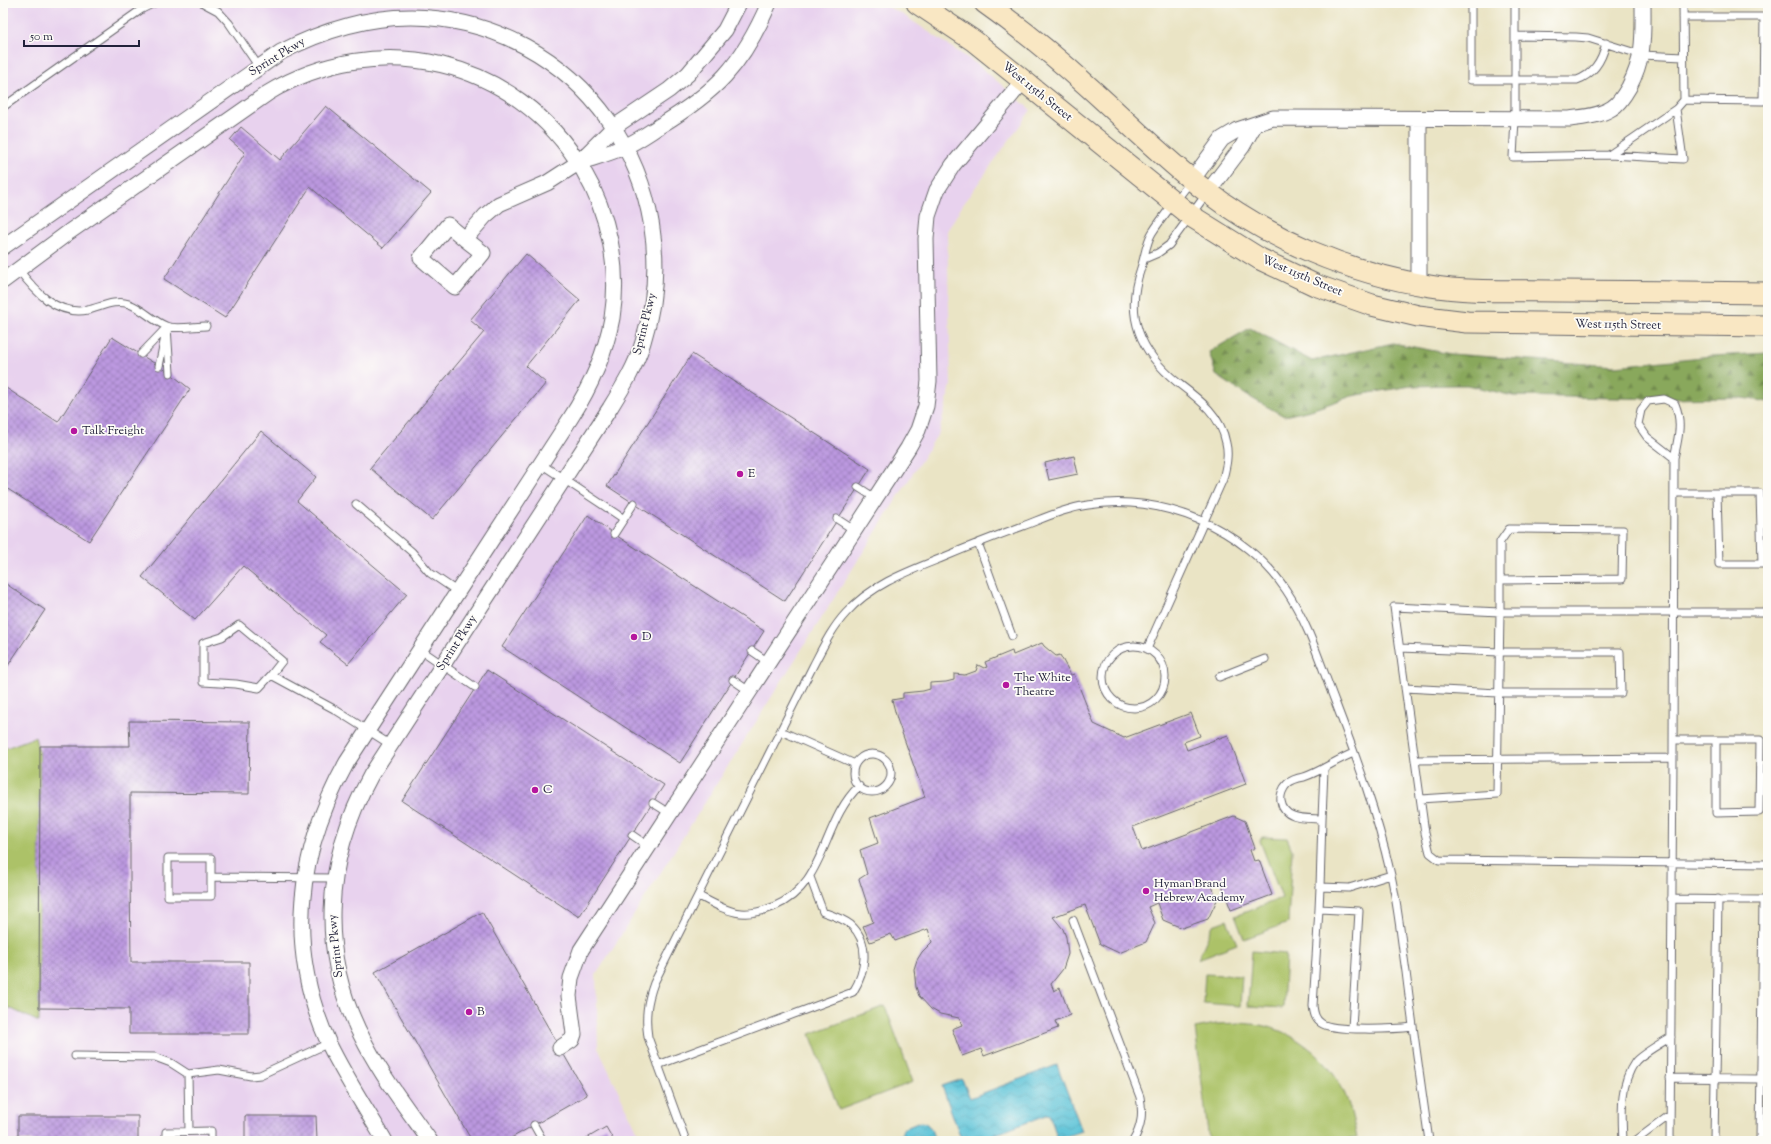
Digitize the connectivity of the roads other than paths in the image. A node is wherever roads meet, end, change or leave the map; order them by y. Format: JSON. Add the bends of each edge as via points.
{"nodes":[{"id":1,"x":154,"y":3,"type":"edge"},
{"id":2,"x":203,"y":3,"type":"edge"},
{"id":3,"x":739,"y":3,"type":"edge"},
{"id":4,"x":769,"y":3,"type":"edge"},
{"id":5,"x":917,"y":3,"type":"edge"},
{"id":6,"x":985,"y":3,"type":"edge"},
{"id":7,"x":1471,"y":3,"type":"edge"},
{"id":8,"x":1515,"y":3,"type":"edge"},
{"id":9,"x":1644,"y":3,"type":"edge"},
{"id":10,"x":1683,"y":3,"type":"edge"},
{"id":11,"x":1683,"y":17,"type":"junction"},
{"id":12,"x":1515,"y":36,"type":"junction"},
{"id":13,"x":1606,"y":43,"type":"junction"},
{"id":14,"x":1642,"y":55,"type":"junction"},
{"id":15,"x":1683,"y":57,"type":"junction"},
{"id":16,"x":259,"y":67,"type":"junction"},
{"id":17,"x":1024,"y":80,"type":"junction"},
{"id":18,"x":1515,"y":80,"type":"junction"},
{"id":19,"x":1684,"y":100,"type":"junction"},
{"id":20,"x":3,"y":107,"type":"edge"},
{"id":21,"x":1676,"y":109,"type":"junction"},
{"id":22,"x":1419,"y":118,"type":"junction"},
{"id":23,"x":1515,"y":119,"type":"junction"},
{"id":24,"x":1255,"y":124,"type":"junction"},
{"id":25,"x":614,"y":127,"type":"junction"},
{"id":26,"x":626,"y":147,"type":"junction"},
{"id":27,"x":1609,"y":155,"type":"junction"},
{"id":28,"x":578,"y":163,"type":"junction"},
{"id":29,"x":1200,"y":186,"type":"junction"},
{"id":30,"x":1183,"y":209,"type":"junction"},
{"id":31,"x":465,"y":239,"type":"dead end"},
{"id":32,"x":3,"y":247,"type":"edge"},
{"id":33,"x":1144,"y":259,"type":"junction"},
{"id":34,"x":18,"y":270,"type":"junction"},
{"id":35,"x":3,"y":281,"type":"edge"},
{"id":36,"x":1419,"y":284,"type":"junction"},
{"id":37,"x":1768,"y":293,"type":"edge"},
{"id":38,"x":206,"y":326,"type":"dead end"},
{"id":39,"x":1768,"y":326,"type":"edge"},
{"id":40,"x":167,"y":327,"type":"junction"},
{"id":41,"x":141,"y":354,"type":"dead end"},
{"id":42,"x":159,"y":366,"type":"dead end"},
{"id":43,"x":170,"y":373,"type":"dead end"},
{"id":44,"x":1674,"y":458,"type":"junction"},
{"id":45,"x":541,"y":464,"type":"junction"},
{"id":46,"x":564,"y":479,"type":"junction"},
{"id":47,"x":858,"y":487,"type":"dead end"},
{"id":48,"x":1717,"y":493,"type":"junction"},
{"id":49,"x":1674,"y":494,"type":"junction"},
{"id":50,"x":875,"y":498,"type":"junction"},
{"id":51,"x":634,"y":503,"type":"dead end"},
{"id":52,"x":356,"y":504,"type":"dead end"},
{"id":53,"x":624,"y":518,"type":"junction"},
{"id":54,"x":837,"y":519,"type":"dead end"},
{"id":55,"x":1204,"y":522,"type":"junction"},
{"id":56,"x":854,"y":530,"type":"junction"},
{"id":57,"x":614,"y":534,"type":"dead end"},
{"id":58,"x":978,"y":543,"type":"junction"},
{"id":59,"x":1500,"y":580,"type":"junction"},
{"id":60,"x":458,"y":592,"type":"junction"},
{"id":61,"x":1500,"y":612,"type":"junction"},
{"id":62,"x":1674,"y":612,"type":"junction"},
{"id":63,"x":1768,"y":612,"type":"edge"},
{"id":64,"x":1012,"y":636,"type":"dead end"},
{"id":65,"x":1400,"y":648,"type":"junction"},
{"id":66,"x":1147,"y":649,"type":"junction"},
{"id":67,"x":421,"y":650,"type":"junction"},
{"id":68,"x":752,"y":651,"type":"dead end"},
{"id":69,"x":1500,"y":652,"type":"junction"},
{"id":70,"x":1265,"y":659,"type":"dead end"},
{"id":71,"x":768,"y":662,"type":"junction"},
{"id":72,"x":443,"y":665,"type":"junction"},
{"id":73,"x":271,"y":675,"type":"junction"},
{"id":74,"x":1219,"y":677,"type":"dead end"},
{"id":75,"x":733,"y":680,"type":"dead end"},
{"id":76,"x":476,"y":687,"type":"dead end"},
{"id":77,"x":1405,"y":688,"type":"junction"},
{"id":78,"x":749,"y":691,"type":"junction"},
{"id":79,"x":1498,"y":693,"type":"junction"},
{"id":80,"x":368,"y":730,"type":"junction"},
{"id":81,"x":781,"y":731,"type":"junction"},
{"id":82,"x":1674,"y":740,"type":"junction"},
{"id":83,"x":1716,"y":740,"type":"junction"},
{"id":84,"x":391,"y":745,"type":"junction"},
{"id":85,"x":1354,"y":753,"type":"junction"},
{"id":86,"x":1673,"y":758,"type":"junction"},
{"id":87,"x":1415,"y":760,"type":"junction"},
{"id":88,"x":1497,"y":760,"type":"junction"},
{"id":89,"x":855,"y":764,"type":"junction"},
{"id":90,"x":1324,"y":769,"type":"junction"},
{"id":91,"x":859,"y":786,"type":"junction"},
{"id":92,"x":1421,"y":799,"type":"junction"},
{"id":93,"x":653,"y":803,"type":"dead end"},
{"id":94,"x":669,"y":813,"type":"junction"},
{"id":95,"x":1322,"y":819,"type":"junction"},
{"id":96,"x":632,"y":835,"type":"dead end"},
{"id":97,"x":648,"y":846,"type":"junction"},
{"id":98,"x":1672,"y":862,"type":"junction"},
{"id":99,"x":1768,"y":864,"type":"edge"},
{"id":100,"x":1391,"y":875,"type":"junction"},
{"id":101,"x":211,"y":877,"type":"junction"},
{"id":102,"x":810,"y":877,"type":"junction"},
{"id":103,"x":304,"y":878,"type":"junction"},
{"id":104,"x":334,"y":878,"type":"junction"},
{"id":105,"x":1320,"y":887,"type":"junction"},
{"id":106,"x":699,"y":896,"type":"junction"},
{"id":107,"x":1671,"y":899,"type":"junction"},
{"id":108,"x":1718,"y":899,"type":"junction"},
{"id":109,"x":1319,"y":909,"type":"junction"},
{"id":110,"x":1073,"y":920,"type":"dead end"},
{"id":111,"x":1413,"y":1027,"type":"junction"},
{"id":112,"x":1352,"y":1028,"type":"junction"},
{"id":113,"x":1671,"y":1037,"type":"junction"},
{"id":114,"x":329,"y":1043,"type":"junction"},
{"id":115,"x":560,"y":1048,"type":"dead end"},
{"id":116,"x":75,"y":1056,"type":"dead end"},
{"id":117,"x":658,"y":1065,"type":"junction"},
{"id":118,"x":188,"y":1074,"type":"junction"},
{"id":119,"x":1670,"y":1078,"type":"junction"},
{"id":120,"x":1715,"y":1079,"type":"junction"},
{"id":121,"x":1760,"y":1079,"type":"junction"},
{"id":122,"x":1670,"y":1115,"type":"junction"},
{"id":123,"x":534,"y":1125,"type":"dead end"},
{"id":124,"x":189,"y":1131,"type":"junction"},
{"id":125,"x":166,"y":1141,"type":"edge"},
{"id":126,"x":211,"y":1141,"type":"edge"},
{"id":127,"x":385,"y":1141,"type":"edge"},
{"id":128,"x":430,"y":1141,"type":"edge"},
{"id":129,"x":543,"y":1141,"type":"edge"},
{"id":130,"x":686,"y":1141,"type":"edge"},
{"id":131,"x":1133,"y":1141,"type":"edge"},
{"id":132,"x":1429,"y":1141,"type":"edge"},
{"id":133,"x":1623,"y":1141,"type":"edge"},
{"id":134,"x":1635,"y":1141,"type":"edge"},
{"id":135,"x":1670,"y":1141,"type":"edge"},
{"id":136,"x":1714,"y":1141,"type":"edge"},
{"id":137,"x":1760,"y":1141,"type":"edge"}],
"edges":[{"from":1,"to":20,"type":"lane"},
{"from":2,"to":16,"type":"lane","via":[[218,11],[229,23]]},
{"from":3,"to":25,"type":"street","via":[[725,30],[688,74]]},
{"from":4,"to":26,"type":"street","via":[[757,30],[732,70],[686,111]]},
{"from":5,"to":17,"type":"street","name":"West 115th Street","via":[[974,41]]},
{"from":6,"to":29,"type":"street","via":[[1040,45]]},
{"from":7,"to":18,"type":"lane","via":[[1471,80]]},
{"from":8,"to":12,"type":"lane"},
{"from":9,"to":14,"type":"street"},
{"from":10,"to":11,"type":"lane"},
{"from":11,"to":15,"type":"lane"},
{"from":11,"to":19,"type":"lane","via":[[1764,17],[1764,101]]},
{"from":12,"to":13,"type":"lane","via":[[1576,37]]},
{"from":12,"to":18,"type":"lane"},
{"from":13,"to":14,"type":"lane"},
{"from":13,"to":18,"type":"lane","via":[[1597,66],[1588,76],[1578,80]]},
{"from":14,"to":15,"type":"lane"},
{"from":14,"to":23,"type":"street","via":[[1625,94],[1612,108],[1594,115],[1570,119]]},
{"from":15,"to":19,"type":"lane"},
{"from":16,"to":25,"type":"street","name":"Sprint Pkwy","via":[[302,41],[365,21],[410,17],[454,22],[514,41],[549,61],[583,89]]},
{"from":16,"to":32,"type":"street","name":"Sprint Pkwy"},
{"from":17,"to":30,"type":"street","name":"West 115th Street"},
{"from":17,"to":50,"type":"street","via":[[953,164],[937,190],[928,216],[926,239],[929,381],[926,406],[918,430]]},
{"from":18,"to":23,"type":"lane"},
{"from":19,"to":21,"type":"lane"},
{"from":21,"to":27,"type":"lane"},
{"from":21,"to":27,"type":"lane","via":[[1683,159]]},
{"from":22,"to":23,"type":"street"},
{"from":22,"to":24,"type":"street","via":[[1273,118]]},
{"from":22,"to":36,"type":"street"},
{"from":23,"to":27,"type":"lane","via":[[1513,157]]},
{"from":24,"to":29,"type":"street","via":[[1242,147]]},
{"from":24,"to":29,"type":"street","via":[[1222,139]]},
{"from":25,"to":26,"type":"street","name":"Sprint Pkwy"},
{"from":25,"to":28,"type":"street"},
{"from":26,"to":28,"type":"street"},
{"from":26,"to":46,"type":"street","name":"Sprint Pkwy","via":[[642,184],[652,223],[655,247],[654,294],[643,342],[624,386]]},
{"from":28,"to":31,"type":"street","via":[[548,183],[499,204]]},
{"from":28,"to":34,"type":"street","via":[[565,142],[533,110],[494,84],[454,67],[428,61],[380,58],[354,60],[288,81]]},
{"from":28,"to":45,"type":"street","via":[[596,194],[608,231],[614,272],[612,317],[602,356],[584,398]]},
{"from":29,"to":30,"type":"lane"},
{"from":29,"to":30,"type":"lane"},
{"from":29,"to":36,"type":"street","via":[[1266,229],[1301,247],[1341,264]]},
{"from":30,"to":33,"type":"lane","via":[[1152,233]]},
{"from":30,"to":33,"type":"lane","via":[[1169,246]]},
{"from":30,"to":39,"type":"street","name":"West 115th Street","via":[[1260,259],[1315,285],[1372,305],[1418,316],[1467,322]]},
{"from":33,"to":55,"type":"lane","via":[[1134,298],[1134,318],[1139,336],[1161,368],[1211,410],[1220,424],[1226,443],[1227,461],[1223,479]]},
{"from":34,"to":35,"type":"street"},
{"from":34,"to":40,"type":"lane","via":[[44,299],[57,307],[87,310],[115,303],[129,304]]},
{"from":36,"to":37,"type":"street","via":[[1480,290]]},
{"from":38,"to":40,"type":"lane"},
{"from":40,"to":41,"type":"lane"},
{"from":40,"to":42,"type":"lane"},
{"from":40,"to":43,"type":"lane"},
{"from":44,"to":44,"type":"lane","via":[[1647,436],[1638,424],[1641,410],[1648,401],[1664,399],[1675,404],[1680,415],[1680,431]]},
{"from":44,"to":49,"type":"lane"},
{"from":45,"to":46,"type":"lane"},
{"from":45,"to":60,"type":"street"},
{"from":46,"to":53,"type":"lane"},
{"from":46,"to":72,"type":"street","name":"Sprint Pkwy"},
{"from":47,"to":50,"type":"lane"},
{"from":48,"to":48,"type":"lane","via":[[1760,493],[1762,564],[1719,564]]},
{"from":48,"to":49,"type":"lane"},
{"from":49,"to":62,"type":"lane"},
{"from":50,"to":56,"type":"street"},
{"from":51,"to":53,"type":"lane"},
{"from":52,"to":60,"type":"lane","via":[[412,552],[430,573]]},
{"from":53,"to":57,"type":"lane"},
{"from":54,"to":56,"type":"lane"},
{"from":55,"to":58,"type":"lane","via":[[1155,506],[1123,502],[1095,504],[1071,509]]},
{"from":55,"to":66,"type":"lane"},
{"from":55,"to":85,"type":"lane","via":[[1247,548],[1285,587],[1304,623]]},
{"from":56,"to":71,"type":"street"},
{"from":58,"to":64,"type":"lane"},
{"from":58,"to":81,"type":"lane","via":[[885,582],[865,595],[848,611],[829,636]]},
{"from":59,"to":59,"type":"lane","via":[[1500,542],[1509,529],[1623,530],[1622,578]]},
{"from":59,"to":61,"type":"lane"},
{"from":60,"to":67,"type":"street"},
{"from":61,"to":62,"type":"lane"},
{"from":61,"to":65,"type":"lane","via":[[1394,607]]},
{"from":61,"to":69,"type":"lane"},
{"from":62,"to":63,"type":"lane"},
{"from":62,"to":82,"type":"lane"},
{"from":65,"to":69,"type":"lane"},
{"from":65,"to":77,"type":"lane"},
{"from":66,"to":66,"type":"lane","via":[[1126,647],[1116,652],[1104,669],[1103,680],[1106,690],[1112,699],[1121,705],[1130,708],[1145,706],[1157,698],[1162,690],[1165,671],[1158,658]]},
{"from":67,"to":72,"type":"lane"},
{"from":67,"to":80,"type":"street"},
{"from":68,"to":71,"type":"lane"},
{"from":69,"to":79,"type":"lane"},
{"from":69,"to":79,"type":"lane","via":[[1620,652],[1621,693]]},
{"from":70,"to":74,"type":"lane"},
{"from":71,"to":78,"type":"street"},
{"from":72,"to":76,"type":"lane"},
{"from":72,"to":84,"type":"street","name":"Sprint Pkwy"},
{"from":73,"to":73,"type":"lane","via":[[282,660],[239,625],[222,637],[203,643],[203,682],[259,688]]},
{"from":73,"to":80,"type":"lane"},
{"from":75,"to":78,"type":"lane"},
{"from":77,"to":79,"type":"lane"},
{"from":77,"to":87,"type":"lane"},
{"from":78,"to":94,"type":"street"},
{"from":79,"to":88,"type":"lane"},
{"from":80,"to":84,"type":"lane"},
{"from":80,"to":103,"type":"street","via":[[347,762],[326,803],[312,842]]},
{"from":81,"to":89,"type":"lane"},
{"from":81,"to":106,"type":"lane"},
{"from":82,"to":83,"type":"lane"},
{"from":82,"to":86,"type":"lane"},
{"from":83,"to":83,"type":"lane","via":[[1760,740],[1759,812],[1716,813]]},
{"from":84,"to":104,"type":"street","name":"Sprint Pkwy","via":[[371,775],[351,816]]},
{"from":85,"to":90,"type":"lane"},
{"from":85,"to":100,"type":"lane","via":[[1371,801]]},
{"from":86,"to":88,"type":"lane"},
{"from":86,"to":98,"type":"lane"},
{"from":87,"to":88,"type":"lane"},
{"from":87,"to":92,"type":"lane"},
{"from":88,"to":92,"type":"lane","via":[[1497,794]]},
{"from":89,"to":91,"type":"lane","via":[[854,780]]},
{"from":89,"to":91,"type":"lane","via":[[861,757],[873,754],[884,759],[890,770],[888,782],[879,790],[867,791]]},
{"from":90,"to":95,"type":"lane"},
{"from":90,"to":95,"type":"lane","via":[[1292,780],[1286,784],[1281,797],[1284,809],[1294,817]]},
{"from":91,"to":102,"type":"lane","via":[[844,804]]},
{"from":92,"to":98,"type":"lane","via":[[1430,853],[1439,860]]},
{"from":93,"to":94,"type":"lane"},
{"from":94,"to":97,"type":"street"},
{"from":95,"to":105,"type":"lane"},
{"from":96,"to":97,"type":"lane"},
{"from":97,"to":115,"type":"street","via":[[581,950],[571,978],[569,996],[574,1034],[572,1040]]},
{"from":98,"to":99,"type":"lane"},
{"from":98,"to":107,"type":"lane"},
{"from":100,"to":105,"type":"lane","via":[[1349,888]]},
{"from":100,"to":111,"type":"lane"},
{"from":101,"to":101,"type":"lane","via":[[212,858],[168,858],[168,896],[211,896]]},
{"from":101,"to":103,"type":"lane"},
{"from":102,"to":106,"type":"lane","via":[[792,897],[766,910],[752,913],[737,913],[724,909]]},
{"from":102,"to":117,"type":"lane","via":[[823,912],[851,925],[859,936],[864,950],[864,964],[861,980],[853,992]]},
{"from":103,"to":104,"type":"lane"},
{"from":103,"to":114,"type":"street","via":[[302,916],[305,959],[313,998]]},
{"from":104,"to":128,"type":"street","name":"Sprint Pkwy","via":[[334,942],[341,985],[349,1008],[374,1060]]},
{"from":105,"to":109,"type":"lane"},
{"from":106,"to":117,"type":"lane","via":[[654,983],[647,1003],[645,1021]]},
{"from":107,"to":108,"type":"lane"},
{"from":107,"to":113,"type":"lane"},
{"from":108,"to":120,"type":"lane"},
{"from":108,"to":121,"type":"lane","via":[[1763,900]]},
{"from":109,"to":112,"type":"lane","via":[[1314,1015],[1320,1023],[1328,1026]]},
{"from":109,"to":112,"type":"lane","via":[[1359,911]]},
{"from":110,"to":131,"type":"lane","via":[[1140,1097],[1142,1123]]},
{"from":111,"to":112,"type":"lane","via":[[1388,1030]]},
{"from":111,"to":132,"type":"lane"},
{"from":113,"to":119,"type":"lane"},
{"from":113,"to":133,"type":"lane","via":[[1635,1061],[1624,1086]]},
{"from":114,"to":118,"type":"lane","via":[[260,1075],[251,1076],[219,1070]]},
{"from":114,"to":127,"type":"street"},
{"from":116,"to":118,"type":"lane","via":[[155,1057]]},
{"from":117,"to":130,"type":"lane"},
{"from":118,"to":124,"type":"lane"},
{"from":119,"to":120,"type":"lane"},
{"from":119,"to":122,"type":"lane"},
{"from":120,"to":121,"type":"lane"},
{"from":120,"to":136,"type":"lane"},
{"from":121,"to":137,"type":"lane"},
{"from":122,"to":134,"type":"lane"},
{"from":122,"to":135,"type":"lane"},
{"from":123,"to":129,"type":"lane"},
{"from":124,"to":125,"type":"lane","via":[[166,1132]]},
{"from":124,"to":126,"type":"lane","via":[[211,1131]]}]}
